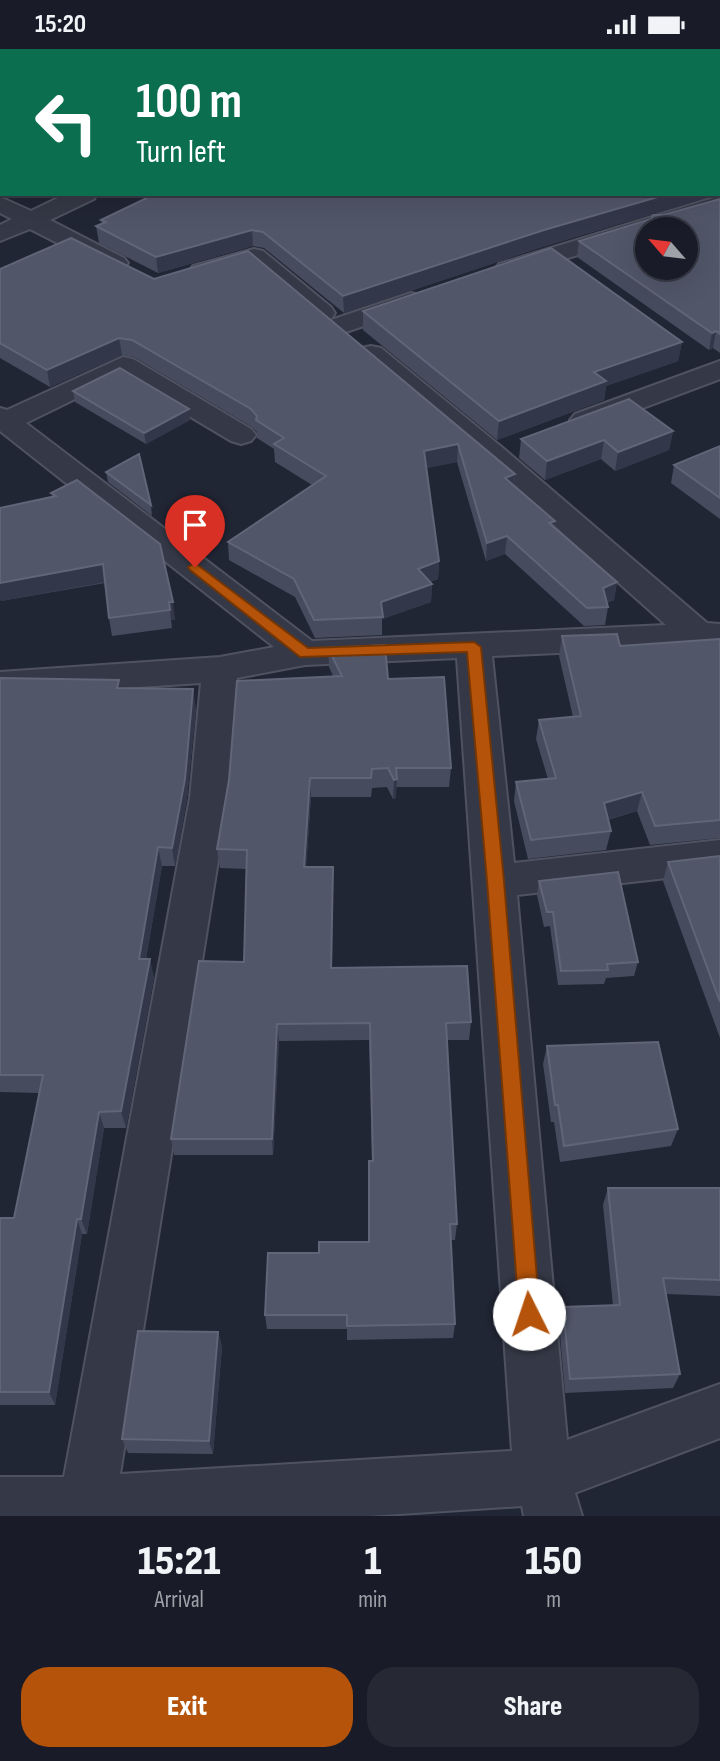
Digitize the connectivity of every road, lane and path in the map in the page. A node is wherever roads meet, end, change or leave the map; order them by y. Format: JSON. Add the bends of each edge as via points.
{"nodes":[{"id":1,"x":82,"y":196,"type":"edge"},
{"id":2,"x":720,"y":203,"type":"edge"},
{"id":3,"x":0,"y":204,"type":"edge"},
{"id":4,"x":33,"y":220,"type":"junction"},
{"id":5,"x":0,"y":234,"type":"edge"},
{"id":6,"x":552,"y":254,"type":"junction"},
{"id":7,"x":575,"y":270,"type":"edge"},
{"id":8,"x":489,"y":275,"type":"edge"},
{"id":9,"x":143,"y":278,"type":"edge"},
{"id":10,"x":180,"y":278,"type":"edge"},
{"id":11,"x":438,"y":292,"type":"edge"},
{"id":12,"x":337,"y":327,"type":"junction"},
{"id":13,"x":712,"y":368,"type":"edge"},
{"id":14,"x":4,"y":419,"type":"edge"},
{"id":15,"x":558,"y":431,"type":"edge"},
{"id":16,"x":242,"y":435,"type":"dead end"},
{"id":17,"x":710,"y":634,"type":"edge"},
{"id":18,"x":474,"y":647,"type":"junction"},
{"id":19,"x":305,"y":653,"type":"junction"},
{"id":20,"x":220,"y":669,"type":"junction"},
{"id":21,"x":0,"y":684,"type":"edge"},
{"id":22,"x":720,"y":856,"type":"edge"},
{"id":23,"x":495,"y":881,"type":"junction"},
{"id":24,"x":720,"y":1411,"type":"edge"},
{"id":25,"x":547,"y":1496,"type":"edge"},
{"id":26,"x":87,"y":1505,"type":"junction"},
{"id":27,"x":0,"y":1506,"type":"edge"},
{"id":28,"x":194,"y":1507,"type":"edge"}],
"edges":[{"from":1,"to":4,"type":"street"},
{"from":2,"to":6,"type":"street"},
{"from":3,"to":4,"type":"street"},
{"from":4,"to":5,"type":"street"},
{"from":4,"to":9,"type":"street"},
{"from":6,"to":7,"type":"street"},
{"from":6,"to":8,"type":"street"},
{"from":10,"to":12,"type":"street","via":[[254,255]]},
{"from":11,"to":12,"type":"street"},
{"from":12,"to":17,"type":"street","via":[[506,450]]},
{"from":13,"to":15,"type":"street"},
{"from":14,"to":16,"type":"street","via":[[123,365]]},
{"from":14,"to":19,"type":"street"},
{"from":17,"to":18,"type":"street"},
{"from":18,"to":19,"type":"street"},
{"from":18,"to":23,"type":"street"},
{"from":19,"to":20,"type":"street"},
{"from":20,"to":21,"type":"street"},
{"from":20,"to":26,"type":"street","via":[[209,798]]},
{"from":22,"to":23,"type":"street"},
{"from":23,"to":25,"type":"street"},
{"from":24,"to":25,"type":"street"},
{"from":25,"to":28,"type":"street"},
{"from":26,"to":27,"type":"street"},
{"from":26,"to":28,"type":"street"}]}
